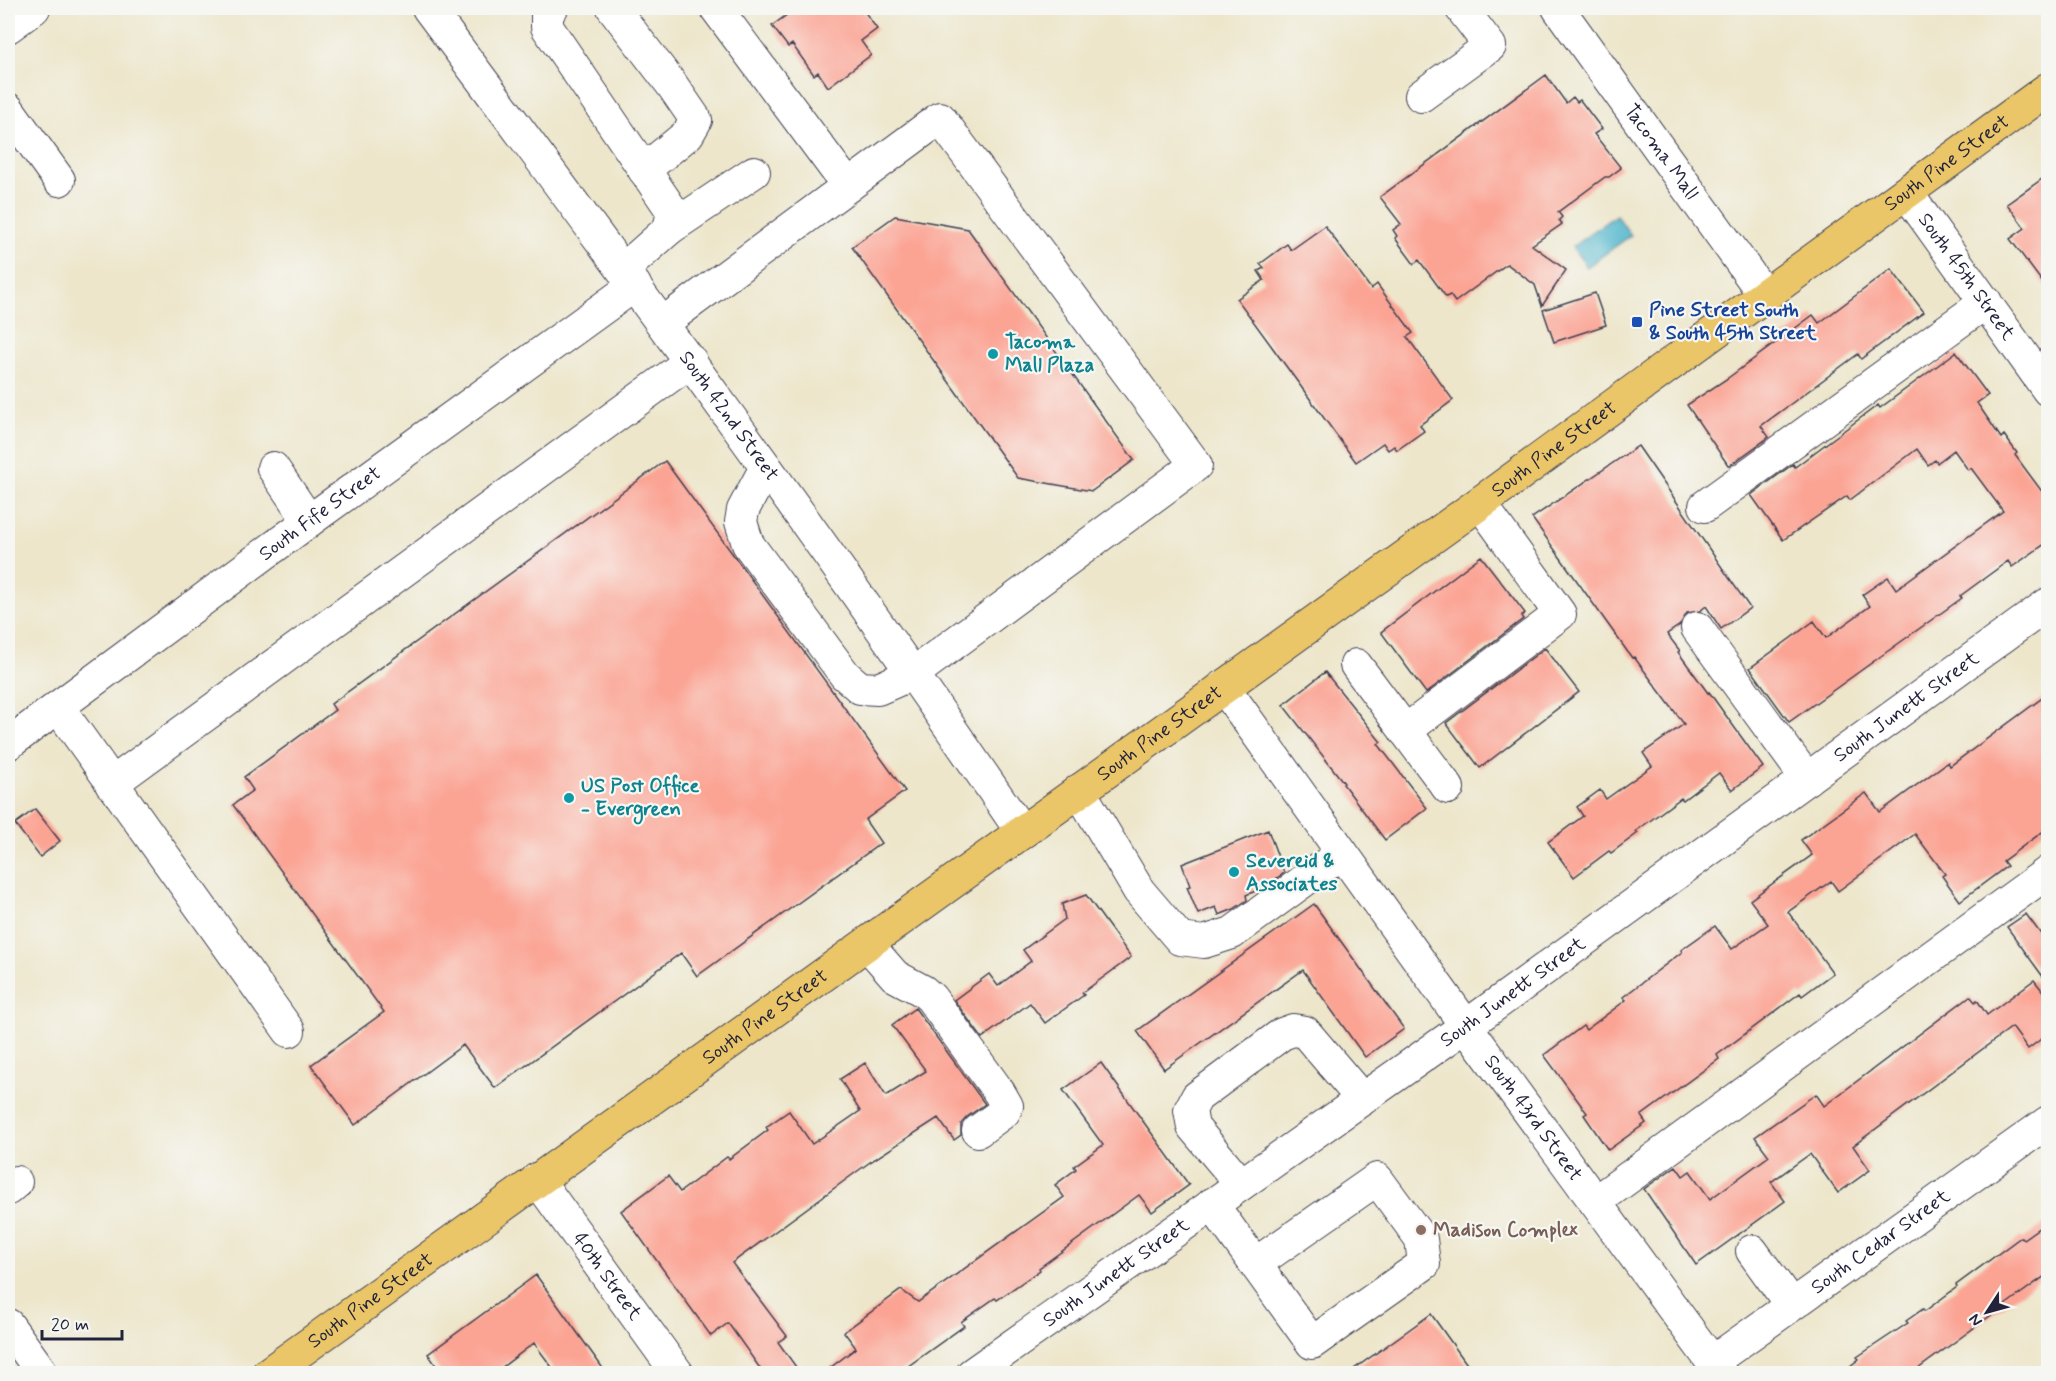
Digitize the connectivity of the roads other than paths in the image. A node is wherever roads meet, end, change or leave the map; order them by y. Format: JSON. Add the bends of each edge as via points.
{"nodes":[{"id":1,"x":428,"y":8,"type":"edge"},
{"id":2,"x":552,"y":8,"type":"edge"},
{"id":3,"x":613,"y":8,"type":"edge"},
{"id":4,"x":716,"y":8,"type":"edge"},
{"id":5,"x":1558,"y":8,"type":"edge"},
{"id":6,"x":1475,"y":12,"type":"edge"},
{"id":7,"x":2049,"y":89,"type":"edge"},
{"id":8,"x":1421,"y":96,"type":"dead end"},
{"id":9,"x":8,"y":109,"type":"edge"},
{"id":10,"x":644,"y":170,"type":"junction"},
{"id":11,"x":754,"y":172,"type":"dead end"},
{"id":12,"x":59,"y":180,"type":"dead end"},
{"id":13,"x":848,"y":186,"type":"junction"},
{"id":14,"x":1906,"y":192,"type":"junction"},
{"id":15,"x":669,"y":230,"type":"junction"},
{"id":16,"x":629,"y":277,"type":"junction"},
{"id":17,"x":1765,"y":296,"type":"junction"},
{"id":18,"x":1986,"y":302,"type":"junction"},
{"id":19,"x":663,"y":323,"type":"junction"},
{"id":20,"x":691,"y":361,"type":"junction"},
{"id":21,"x":2045,"y":376,"type":"edge"},
{"id":22,"x":766,"y":467,"type":"junction"},
{"id":23,"x":273,"y":468,"type":"dead end"},
{"id":24,"x":1480,"y":503,"type":"junction"},
{"id":25,"x":1705,"y":506,"type":"dead end"},
{"id":26,"x":309,"y":521,"type":"junction"},
{"id":27,"x":2049,"y":603,"type":"edge"},
{"id":28,"x":1697,"y":627,"type":"dead end"},
{"id":29,"x":1356,"y":665,"type":"dead end"},
{"id":30,"x":914,"y":673,"type":"junction"},
{"id":31,"x":1223,"y":686,"type":"junction"},
{"id":32,"x":58,"y":707,"type":"junction"},
{"id":33,"x":1405,"y":730,"type":"junction"},
{"id":34,"x":8,"y":744,"type":"edge"},
{"id":35,"x":1807,"y":779,"type":"junction"},
{"id":36,"x":111,"y":784,"type":"junction"},
{"id":37,"x":1448,"y":788,"type":"dead end"},
{"id":38,"x":1079,"y":790,"type":"junction"},
{"id":39,"x":1021,"y":831,"type":"junction"},
{"id":40,"x":1342,"y":853,"type":"junction"},
{"id":41,"x":2049,"y":872,"type":"edge"},
{"id":42,"x":867,"y":944,"type":"junction"},
{"id":43,"x":1466,"y":1026,"type":"junction"},
{"id":44,"x":289,"y":1031,"type":"dead end"},
{"id":45,"x":1362,"y":1099,"type":"junction"},
{"id":46,"x":2049,"y":1122,"type":"edge"},
{"id":47,"x":978,"y":1131,"type":"dead end"},
{"id":48,"x":537,"y":1179,"type":"junction"},
{"id":49,"x":1241,"y":1185,"type":"junction"},
{"id":50,"x":1594,"y":1202,"type":"junction"},
{"id":51,"x":1212,"y":1204,"type":"junction"},
{"id":52,"x":1752,"y":1251,"type":"dead end"},
{"id":53,"x":1255,"y":1264,"type":"junction"},
{"id":54,"x":1791,"y":1305,"type":"junction"},
{"id":55,"x":8,"y":1328,"type":"edge"},
{"id":56,"x":1716,"y":1368,"type":"edge"},
{"id":57,"x":43,"y":1374,"type":"edge"},
{"id":58,"x":268,"y":1374,"type":"edge"},
{"id":59,"x":678,"y":1374,"type":"edge"},
{"id":60,"x":972,"y":1374,"type":"edge"}],
"edges":[{"from":1,"to":16,"type":"street","name":"South 42nd Street"},
{"from":2,"to":10,"type":"street","via":[[547,13],[547,27]]},
{"from":3,"to":10,"type":"street","via":[[696,120],[688,134]]},
{"from":4,"to":13,"type":"street"},
{"from":5,"to":17,"type":"street","name":"Tacoma Mall"},
{"from":6,"to":8,"type":"street","via":[[1490,46]]},
{"from":7,"to":14,"type":"main road","name":"South Pine Street"},
{"from":9,"to":12,"type":"street"},
{"from":10,"to":15,"type":"street","via":[[673,212]]},
{"from":11,"to":15,"type":"street","name":"South Fife Street"},
{"from":13,"to":19,"type":"street"},
{"from":13,"to":30,"type":"street","via":[[940,118],[1196,465]]},
{"from":14,"to":17,"type":"main road","name":"South Pine Street"},
{"from":14,"to":18,"type":"street","name":"South 45th Street"},
{"from":15,"to":16,"type":"street","name":"South Fife Street"},
{"from":16,"to":19,"type":"street","name":"South 42nd Street"},
{"from":16,"to":26,"type":"street","name":"South Fife Street"},
{"from":17,"to":24,"type":"main road","name":"South Pine Street"},
{"from":18,"to":21,"type":"street","name":"South 45th Street"},
{"from":18,"to":25,"type":"street"},
{"from":19,"to":20,"type":"street","name":"South 42nd Street"},
{"from":20,"to":22,"type":"street","name":"South 42nd Street"},
{"from":20,"to":36,"type":"street"},
{"from":22,"to":30,"type":"street","name":"South 42nd Street"},
{"from":22,"to":30,"type":"street","via":[[743,510],[741,522],[748,544],[845,675],[860,688],[878,689]]},
{"from":23,"to":26,"type":"street"},
{"from":24,"to":31,"type":"main road","name":"South Pine Street"},
{"from":24,"to":33,"type":"street","via":[[1560,614]]},
{"from":26,"to":32,"type":"street","name":"South Fife Street"},
{"from":27,"to":35,"type":"street","name":"South Junett Street"},
{"from":28,"to":35,"type":"street"},
{"from":29,"to":33,"type":"street"},
{"from":30,"to":39,"type":"street","name":"South 42nd Street"},
{"from":31,"to":38,"type":"main road","name":"South Pine Street"},
{"from":31,"to":40,"type":"street","name":"South 43rd Street"},
{"from":32,"to":34,"type":"street","name":"South Fife Street"},
{"from":32,"to":36,"type":"street"},
{"from":33,"to":37,"type":"street"},
{"from":35,"to":43,"type":"street","name":"South Junett Street"},
{"from":36,"to":44,"type":"street"},
{"from":38,"to":39,"type":"main road","name":"South Pine Street"},
{"from":38,"to":40,"type":"street","via":[[1139,891],[1180,939],[1204,942],[1232,933]]},
{"from":39,"to":42,"type":"main road","name":"South Pine Street"},
{"from":40,"to":43,"type":"street","name":"South 43rd Street"},
{"from":41,"to":50,"type":"street"},
{"from":42,"to":47,"type":"street","via":[[895,976],[931,998],[999,1092],[1007,1106],[1004,1112]]},
{"from":42,"to":48,"type":"main road","name":"South Pine Street"},
{"from":43,"to":45,"type":"street","name":"South Junett Street"},
{"from":43,"to":50,"type":"street","name":"South 43rd Street"},
{"from":45,"to":49,"type":"street","name":"South Junett Street"},
{"from":45,"to":49,"type":"street","via":[[1305,1032],[1293,1030],[1282,1034],[1197,1097],[1190,1110],[1193,1127]]},
{"from":46,"to":54,"type":"street","name":"South Cedar Street"},
{"from":48,"to":58,"type":"main road","name":"South Pine Street"},
{"from":48,"to":59,"type":"street","name":"40th Street"},
{"from":49,"to":51,"type":"street","name":"South Junett Street"},
{"from":50,"to":56,"type":"street","name":"South 43rd Street"},
{"from":51,"to":53,"type":"street"},
{"from":51,"to":60,"type":"street","name":"South Junett Street"},
{"from":52,"to":54,"type":"street"},
{"from":53,"to":53,"type":"street","via":[[1312,1343],[1424,1264],[1421,1239],[1377,1179]]},
{"from":54,"to":56,"type":"street","name":"South Cedar Street"},
{"from":55,"to":57,"type":"street"}]}
